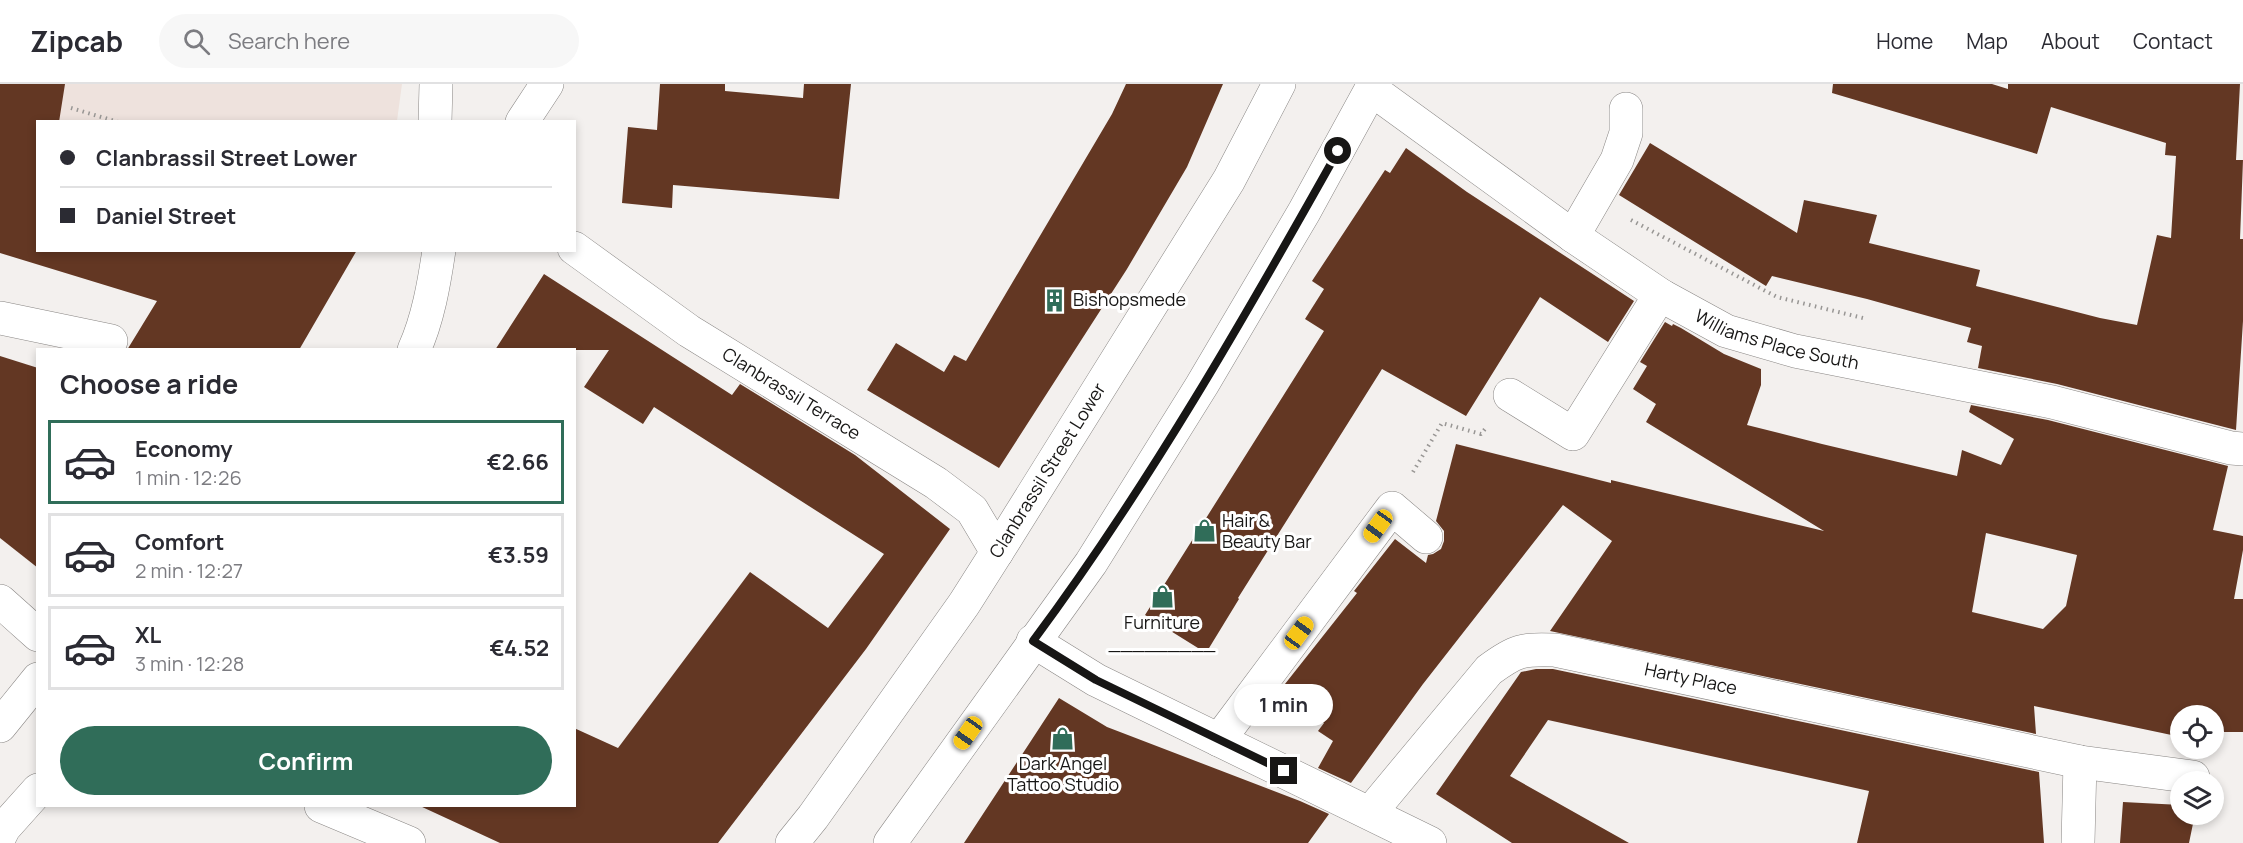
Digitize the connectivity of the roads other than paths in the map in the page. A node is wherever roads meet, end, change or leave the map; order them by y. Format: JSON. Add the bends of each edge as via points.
{"nodes":[{"id":1,"x":436,"y":84,"type":"edge"},
{"id":2,"x":546,"y":84,"type":"edge"},
{"id":3,"x":1279,"y":84,"type":"edge"},
{"id":4,"x":1373,"y":87,"type":"edge"},
{"id":5,"x":1626,"y":109,"type":"dead end"},
{"id":6,"x":435,"y":120,"type":"edge"},
{"id":7,"x":523,"y":120,"type":"edge"},
{"id":8,"x":1573,"y":236,"type":"junction"},
{"id":9,"x":576,"y":249,"type":"edge"},
{"id":10,"x":440,"y":252,"type":"edge"},
{"id":11,"x":1662,"y":296,"type":"junction"},
{"id":12,"x":0,"y":318,"type":"edge"},
{"id":13,"x":111,"y":341,"type":"dead end"},
{"id":14,"x":415,"y":348,"type":"edge"},
{"id":15,"x":1510,"y":395,"type":"road end"},
{"id":16,"x":2243,"y":449,"type":"edge"},
{"id":17,"x":1426,"y":537,"type":"dead end"},
{"id":18,"x":997,"y":552,"type":"junction"},
{"id":19,"x":0,"y":601,"type":"edge"},
{"id":20,"x":36,"y":633,"type":"edge"},
{"id":21,"x":1033,"y":641,"type":"junction"},
{"id":22,"x":36,"y":681,"type":"edge"},
{"id":23,"x":0,"y":726,"type":"edge"},
{"id":24,"x":1219,"y":740,"type":"junction"},
{"id":25,"x":2080,"y":762,"type":"junction"},
{"id":26,"x":2170,"y":774,"type":"edge"},
{"id":27,"x":36,"y":792,"type":"edge"},
{"id":28,"x":323,"y":807,"type":"edge"},
{"id":29,"x":1370,"y":813,"type":"junction"},
{"id":30,"x":0,"y":836,"type":"edge"},
{"id":31,"x":409,"y":843,"type":"edge"},
{"id":32,"x":792,"y":843,"type":"edge"},
{"id":33,"x":890,"y":843,"type":"edge"},
{"id":34,"x":1430,"y":843,"type":"edge"},
{"id":35,"x":2078,"y":843,"type":"edge"}],
"edges":[{"from":1,"to":6,"type":"street"},
{"from":2,"to":7,"type":"street"},
{"from":3,"to":18,"type":"street","name":"Clanbrassil Street Lower","via":[[1229,180]]},
{"from":4,"to":8,"type":"street","name":"Williams Place South"},
{"from":4,"to":21,"type":"street","via":[[1202,386],[1091,563]]},
{"from":5,"to":8,"type":"street","via":[[1626,133],[1617,160]]},
{"from":8,"to":11,"type":"street","name":"Williams Place South"},
{"from":9,"to":18,"type":"street","name":"Clanbrassil Terrace","via":[[689,331],[936,483],[972,510]]},
{"from":10,"to":14,"type":"street"},
{"from":11,"to":15,"type":"street","via":[[1573,434]]},
{"from":11,"to":16,"type":"street","name":"Williams Place South","via":[[1726,330],[1795,351],[2052,402]]},
{"from":12,"to":13,"type":"street"},
{"from":17,"to":24,"type":"street","via":[[1392,508]]},
{"from":18,"to":32,"type":"street","name":"Clanbrassil Street Lower"},
{"from":19,"to":20,"type":"street"},
{"from":21,"to":24,"type":"street","via":[[1096,680]]},
{"from":21,"to":33,"type":"street"},
{"from":22,"to":23,"type":"street"},
{"from":24,"to":29,"type":"street"},
{"from":25,"to":26,"type":"street","name":"Harty Place"},
{"from":25,"to":29,"type":"street","name":"Harty Place","via":[[1555,650],[1527,649],[1509,655],[1489,670]]},
{"from":25,"to":35,"type":"street"},
{"from":27,"to":30,"type":"street"},
{"from":28,"to":31,"type":"street"},
{"from":29,"to":34,"type":"street"}]}
